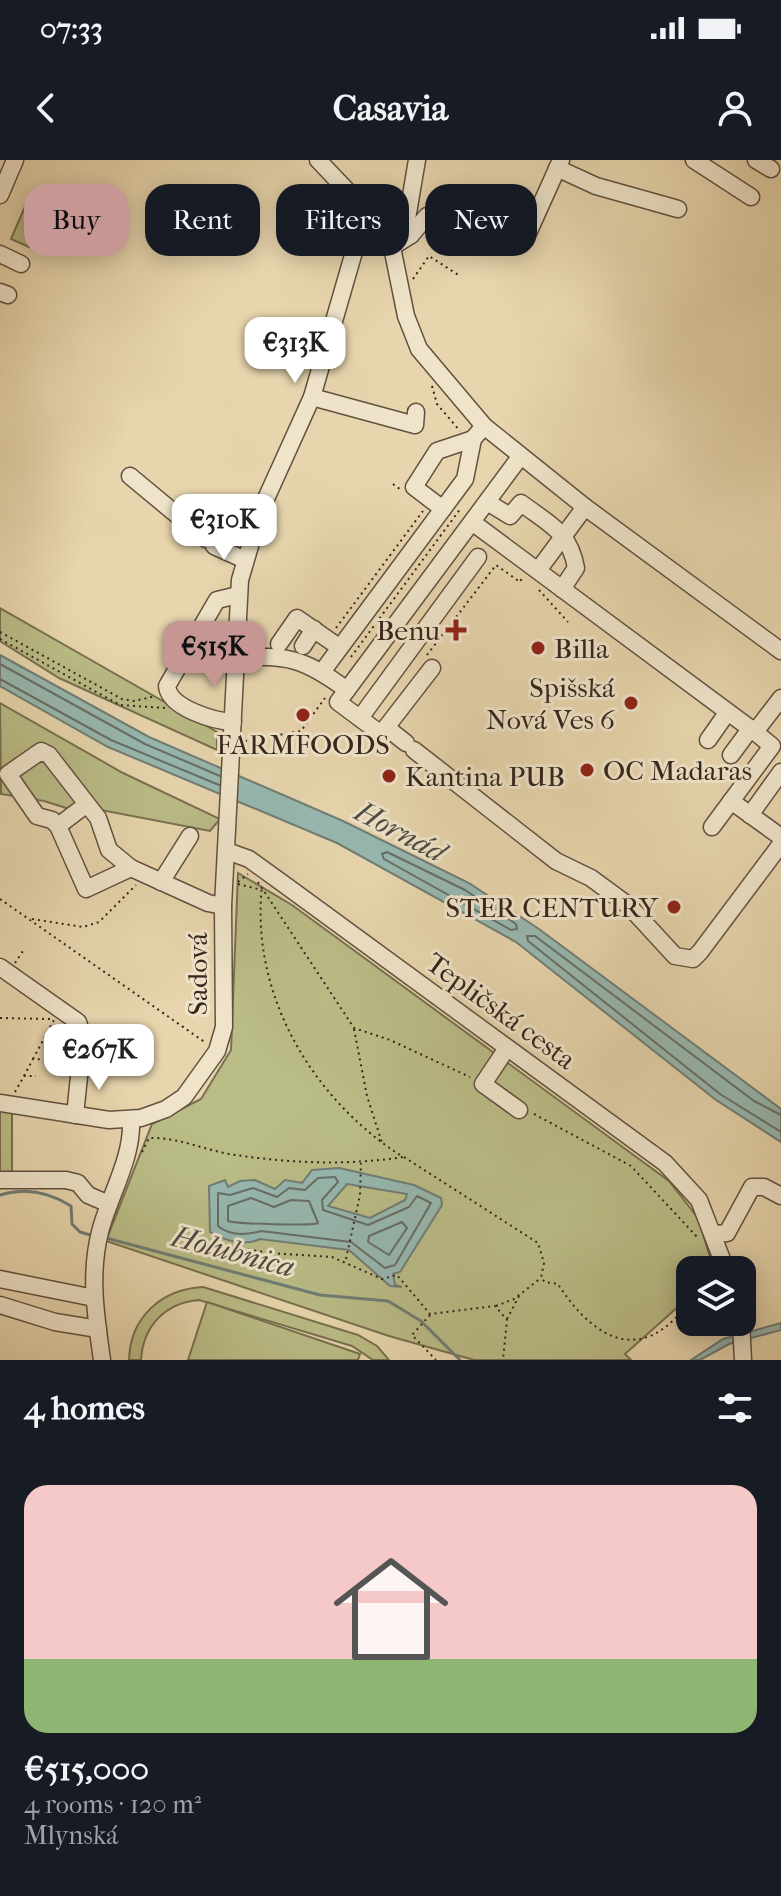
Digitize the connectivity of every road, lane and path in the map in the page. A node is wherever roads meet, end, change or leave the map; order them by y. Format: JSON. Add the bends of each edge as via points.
{"nodes":[{"id":1,"x":15,"y":160,"type":"edge"},
{"id":2,"x":318,"y":160,"type":"edge"},
{"id":3,"x":417,"y":160,"type":"edge"},
{"id":4,"x":694,"y":160,"type":"edge"},
{"id":5,"x":756,"y":160,"type":"edge"},
{"id":6,"x":559,"y":164,"type":"edge"},
{"id":7,"x":771,"y":169,"type":"dead end"},
{"id":8,"x":341,"y":184,"type":"edge"},
{"id":9,"x":2,"y":186,"type":"edge"},
{"id":10,"x":751,"y":197,"type":"dead end"},
{"id":11,"x":678,"y":209,"type":"dead end"},
{"id":12,"x":411,"y":235,"type":"joint"},
{"id":13,"x":0,"y":254,"type":"edge"},
{"id":14,"x":353,"y":256,"type":"edge"},
{"id":15,"x":394,"y":256,"type":"edge"},
{"id":16,"x":21,"y":264,"type":"dead end"},
{"id":17,"x":460,"y":276,"type":"dead end"},
{"id":18,"x":405,"y":283,"type":"dead end"},
{"id":19,"x":312,"y":397,"type":"junction"},
{"id":20,"x":416,"y":412,"type":"dead end"},
{"id":21,"x":479,"y":433,"type":"junction"},
{"id":22,"x":520,"y":457,"type":"junction"},
{"id":23,"x":130,"y":476,"type":"dead end"},
{"id":24,"x":487,"y":502,"type":"junction"},
{"id":25,"x":585,"y":507,"type":"junction"},
{"id":26,"x":443,"y":509,"type":"junction"},
{"id":27,"x":472,"y":522,"type":"junction"},
{"id":28,"x":565,"y":535,"type":"junction"},
{"id":29,"x":478,"y":557,"type":"dead end"},
{"id":30,"x":245,"y":560,"type":"junction"},
{"id":31,"x":533,"y":570,"type":"junction"},
{"id":32,"x":562,"y":589,"type":"junction"},
{"id":33,"x":238,"y":595,"type":"junction"},
{"id":34,"x":388,"y":608,"type":"dead end"},
{"id":35,"x":394,"y":628,"type":"junction"},
{"id":36,"x":314,"y":629,"type":"junction"},
{"id":37,"x":0,"y":632,"type":"edge"},
{"id":38,"x":0,"y":639,"type":"edge"},
{"id":39,"x":415,"y":643,"type":"junction"},
{"id":40,"x":279,"y":644,"type":"dead end"},
{"id":41,"x":303,"y":646,"type":"dead end"},
{"id":42,"x":339,"y":647,"type":"junction"},
{"id":43,"x":781,"y":651,"type":"edge"},
{"id":44,"x":235,"y":657,"type":"junction"},
{"id":45,"x":428,"y":663,"type":"joint"},
{"id":46,"x":344,"y":667,"type":"dead end"},
{"id":47,"x":322,"y":672,"type":"junction"},
{"id":48,"x":339,"y":690,"type":"junction"},
{"id":49,"x":173,"y":698,"type":"junction"},
{"id":50,"x":781,"y":698,"type":"edge"},
{"id":51,"x":727,"y":713,"type":"junction"},
{"id":52,"x":360,"y":718,"type":"junction"},
{"id":53,"x":233,"y":722,"type":"junction"},
{"id":54,"x":387,"y":728,"type":"junction"},
{"id":55,"x":753,"y":730,"type":"junction"},
{"id":56,"x":708,"y":740,"type":"dead end"},
{"id":57,"x":248,"y":741,"type":"dead end"},
{"id":58,"x":776,"y":750,"type":"edge"},
{"id":59,"x":731,"y":755,"type":"dead end"},
{"id":60,"x":781,"y":772,"type":"edge"},
{"id":61,"x":731,"y":801,"type":"junction"},
{"id":62,"x":87,"y":804,"type":"junction"},
{"id":63,"x":750,"y":815,"type":"junction"},
{"id":64,"x":58,"y":826,"type":"junction"},
{"id":65,"x":712,"y":827,"type":"dead end"},
{"id":66,"x":780,"y":835,"type":"edge"},
{"id":67,"x":190,"y":836,"type":"dead end"},
{"id":68,"x":227,"y":851,"type":"junction"},
{"id":69,"x":136,"y":871,"type":"junction"},
{"id":70,"x":161,"y":882,"type":"junction"},
{"id":71,"x":231,"y":885,"type":"junction"},
{"id":72,"x":261,"y":888,"type":"junction"},
{"id":73,"x":0,"y":899,"type":"edge"},
{"id":74,"x":223,"y":906,"type":"junction"},
{"id":75,"x":28,"y":919,"type":"junction"},
{"id":76,"x":0,"y":967,"type":"edge"},
{"id":77,"x":0,"y":1018,"type":"edge"},
{"id":78,"x":55,"y":1019,"type":"junction"},
{"id":79,"x":354,"y":1028,"type":"junction"},
{"id":80,"x":210,"y":1030,"type":"dead end"},
{"id":81,"x":507,"y":1048,"type":"junction"},
{"id":82,"x":33,"y":1059,"type":"junction"},
{"id":83,"x":24,"y":1076,"type":"junction"},
{"id":84,"x":36,"y":1076,"type":"dead end"},
{"id":85,"x":483,"y":1084,"type":"junction"},
{"id":86,"x":6,"y":1099,"type":"edge"},
{"id":87,"x":519,"y":1110,"type":"joint"},
{"id":88,"x":75,"y":1115,"type":"junction"},
{"id":89,"x":131,"y":1120,"type":"junction"},
{"id":90,"x":382,"y":1144,"type":"junction"},
{"id":91,"x":141,"y":1155,"type":"dead end"},
{"id":92,"x":403,"y":1157,"type":"junction"},
{"id":93,"x":361,"y":1162,"type":"junction"},
{"id":94,"x":0,"y":1180,"type":"edge"},
{"id":95,"x":781,"y":1196,"type":"edge"},
{"id":96,"x":109,"y":1204,"type":"junction"},
{"id":97,"x":197,"y":1228,"type":"dead end"},
{"id":98,"x":711,"y":1242,"type":"junction"},
{"id":99,"x":718,"y":1256,"type":"edge"},
{"id":100,"x":346,"y":1262,"type":"junction"},
{"id":101,"x":541,"y":1278,"type":"junction"},
{"id":102,"x":0,"y":1279,"type":"edge"},
{"id":103,"x":519,"y":1296,"type":"dead end"},
{"id":104,"x":94,"y":1298,"type":"junction"},
{"id":105,"x":0,"y":1305,"type":"edge"},
{"id":106,"x":495,"y":1306,"type":"junction"},
{"id":107,"x":430,"y":1314,"type":"junction"},
{"id":108,"x":676,"y":1315,"type":"edge"},
{"id":109,"x":507,"y":1320,"type":"junction"},
{"id":110,"x":98,"y":1329,"type":"junction"},
{"id":111,"x":742,"y":1336,"type":"edge"},
{"id":112,"x":743,"y":1356,"type":"edge"},
{"id":113,"x":102,"y":1360,"type":"edge"},
{"id":114,"x":436,"y":1360,"type":"edge"},
{"id":115,"x":503,"y":1360,"type":"edge"}],
"edges":[{"from":1,"to":9,"type":"street"},
{"from":2,"to":8,"type":"street"},
{"from":3,"to":12,"type":"street","via":[[406,225]]},
{"from":4,"to":10,"type":"street"},
{"from":5,"to":7,"type":"street"},
{"from":6,"to":11,"type":"street","via":[[596,186]]},
{"from":6,"to":12,"type":"street","via":[[529,231],[522,235],[509,237],[427,216]]},
{"from":13,"to":16,"type":"street"},
{"from":14,"to":19,"type":"street"},
{"from":15,"to":21,"type":"street","via":[[419,349]]},
{"from":17,"to":18,"type":"path","via":[[429,256]]},
{"from":19,"to":20,"type":"street","via":[[415,425]]},
{"from":19,"to":30,"type":"street","via":[[260,512]]},
{"from":21,"to":22,"type":"street"},
{"from":21,"to":26,"type":"street","via":[[465,479]]},
{"from":21,"to":26,"type":"street","via":[[437,451],[414,487]]},
{"from":22,"to":24,"type":"street"},
{"from":22,"to":25,"type":"street"},
{"from":23,"to":30,"type":"street","via":[[210,543]]},
{"from":24,"to":27,"type":"street"},
{"from":24,"to":28,"type":"street","via":[[510,516],[521,503]]},
{"from":25,"to":28,"type":"street"},
{"from":25,"to":43,"type":"street"},
{"from":26,"to":42,"type":"street"},
{"from":27,"to":31,"type":"street"},
{"from":27,"to":35,"type":"street"},
{"from":28,"to":31,"type":"street"},
{"from":28,"to":32,"type":"street","via":[[576,568]]},
{"from":29,"to":39,"type":"street"},
{"from":30,"to":33,"type":"street"},
{"from":31,"to":32,"type":"street"},
{"from":31,"to":45,"type":"path","via":[[520,582],[496,565]]},
{"from":32,"to":51,"type":"street"},
{"from":33,"to":44,"type":"street"},
{"from":33,"to":49,"type":"street","via":[[217,600],[169,680]]},
{"from":34,"to":46,"type":"path"},
{"from":35,"to":39,"type":"street"},
{"from":35,"to":48,"type":"street"},
{"from":36,"to":40,"type":"street","via":[[297,618]]},
{"from":36,"to":41,"type":"street"},
{"from":36,"to":42,"type":"street"},
{"from":37,"to":49,"type":"path","via":[[122,699]]},
{"from":38,"to":49,"type":"path","via":[[120,705],[156,710]]},
{"from":39,"to":52,"type":"street"},
{"from":42,"to":47,"type":"street"},
{"from":44,"to":47,"type":"street","via":[[283,656]]},
{"from":44,"to":53,"type":"street"},
{"from":45,"to":54,"type":"street"},
{"from":47,"to":48,"type":"street"},
{"from":48,"to":52,"type":"street","via":[[338,702]]},
{"from":48,"to":57,"type":"path","via":[[301,731]]},
{"from":49,"to":53,"type":"street"},
{"from":50,"to":55,"type":"street"},
{"from":51,"to":55,"type":"street"},
{"from":51,"to":56,"type":"street"},
{"from":52,"to":54,"type":"street","via":[[381,734]]},
{"from":53,"to":68,"type":"street"},
{"from":54,"to":66,"type":"street","via":[[556,861],[629,906],[675,956],[693,959],[700,952]]},
{"from":55,"to":58,"type":"street"},
{"from":55,"to":59,"type":"street"},
{"from":58,"to":61,"type":"street"},
{"from":60,"to":63,"type":"street"},
{"from":61,"to":63,"type":"street"},
{"from":61,"to":65,"type":"street"},
{"from":62,"to":64,"type":"street"},
{"from":62,"to":64,"type":"street","name":"Sadová","via":[[41,751],[8,774],[37,816]]},
{"from":62,"to":69,"type":"street","name":"Sadová","via":[[109,850]]},
{"from":63,"to":66,"type":"street"},
{"from":64,"to":69,"type":"street","name":"Sadová","via":[[86,889]]},
{"from":67,"to":70,"type":"street"},
{"from":68,"to":71,"type":"street","name":"Sadová"},
{"from":68,"to":81,"type":"street","name":"Tepličská cesta","via":[[249,859]]},
{"from":69,"to":70,"type":"street","name":"Sadová"},
{"from":69,"to":75,"type":"path","via":[[138,883],[99,922],[83,927]]},
{"from":70,"to":74,"type":"street","name":"Sadová"},
{"from":71,"to":72,"type":"path"},
{"from":71,"to":72,"type":"path","via":[[243,875],[254,876]]},
{"from":71,"to":74,"type":"street","name":"Sadová"},
{"from":72,"to":79,"type":"path"},
{"from":72,"to":90,"type":"path","via":[[266,964],[282,1019],[322,1086]]},
{"from":73,"to":75,"type":"path"},
{"from":74,"to":89,"type":"street","name":"Sadová","via":[[224,1027],[217,1051],[184,1097]]},
{"from":75,"to":80,"type":"path","via":[[208,1045]]},
{"from":76,"to":88,"type":"street","via":[[78,1022]]},
{"from":77,"to":78,"type":"path"},
{"from":78,"to":82,"type":"path"},
{"from":78,"to":82,"type":"path","via":[[62,1018],[61,1060]]},
{"from":79,"to":85,"type":"path"},
{"from":79,"to":90,"type":"path"},
{"from":81,"to":85,"type":"street"},
{"from":81,"to":98,"type":"street","name":"Tepličská cesta","via":[[665,1163],[699,1200]]},
{"from":82,"to":83,"type":"path"},
{"from":83,"to":84,"type":"path"},
{"from":83,"to":86,"type":"path"},
{"from":85,"to":87,"type":"street"},
{"from":86,"to":88,"type":"street"},
{"from":87,"to":98,"type":"path","via":[[545,1118],[631,1166]]},
{"from":88,"to":89,"type":"street"},
{"from":89,"to":96,"type":"street"},
{"from":90,"to":92,"type":"path"},
{"from":91,"to":93,"type":"path","via":[[149,1138],[164,1138],[239,1155]]},
{"from":92,"to":93,"type":"path"},
{"from":92,"to":101,"type":"path","via":[[538,1243],[544,1263]]},
{"from":93,"to":100,"type":"path"},
{"from":94,"to":96,"type":"street","via":[[66,1180]]},
{"from":95,"to":98,"type":"street","via":[[752,1187],[727,1233]]},
{"from":96,"to":104,"type":"street","via":[[99,1236]]},
{"from":97,"to":100,"type":"path","via":[[196,1241]]},
{"from":98,"to":99,"type":"street","name":"Tepličská cesta"},
{"from":100,"to":107,"type":"path","via":[[382,1279],[397,1275]]},
{"from":101,"to":106,"type":"path"},
{"from":101,"to":108,"type":"path","via":[[558,1284],[587,1319],[620,1339],[650,1336]]},
{"from":102,"to":104,"type":"street"},
{"from":103,"to":109,"type":"path"},
{"from":104,"to":110,"type":"street"},
{"from":105,"to":110,"type":"street"},
{"from":106,"to":107,"type":"path"},
{"from":106,"to":109,"type":"path"},
{"from":107,"to":114,"type":"path","via":[[412,1335]]},
{"from":109,"to":115,"type":"path"},
{"from":110,"to":113,"type":"street"},
{"from":111,"to":112,"type":"street"}]}
